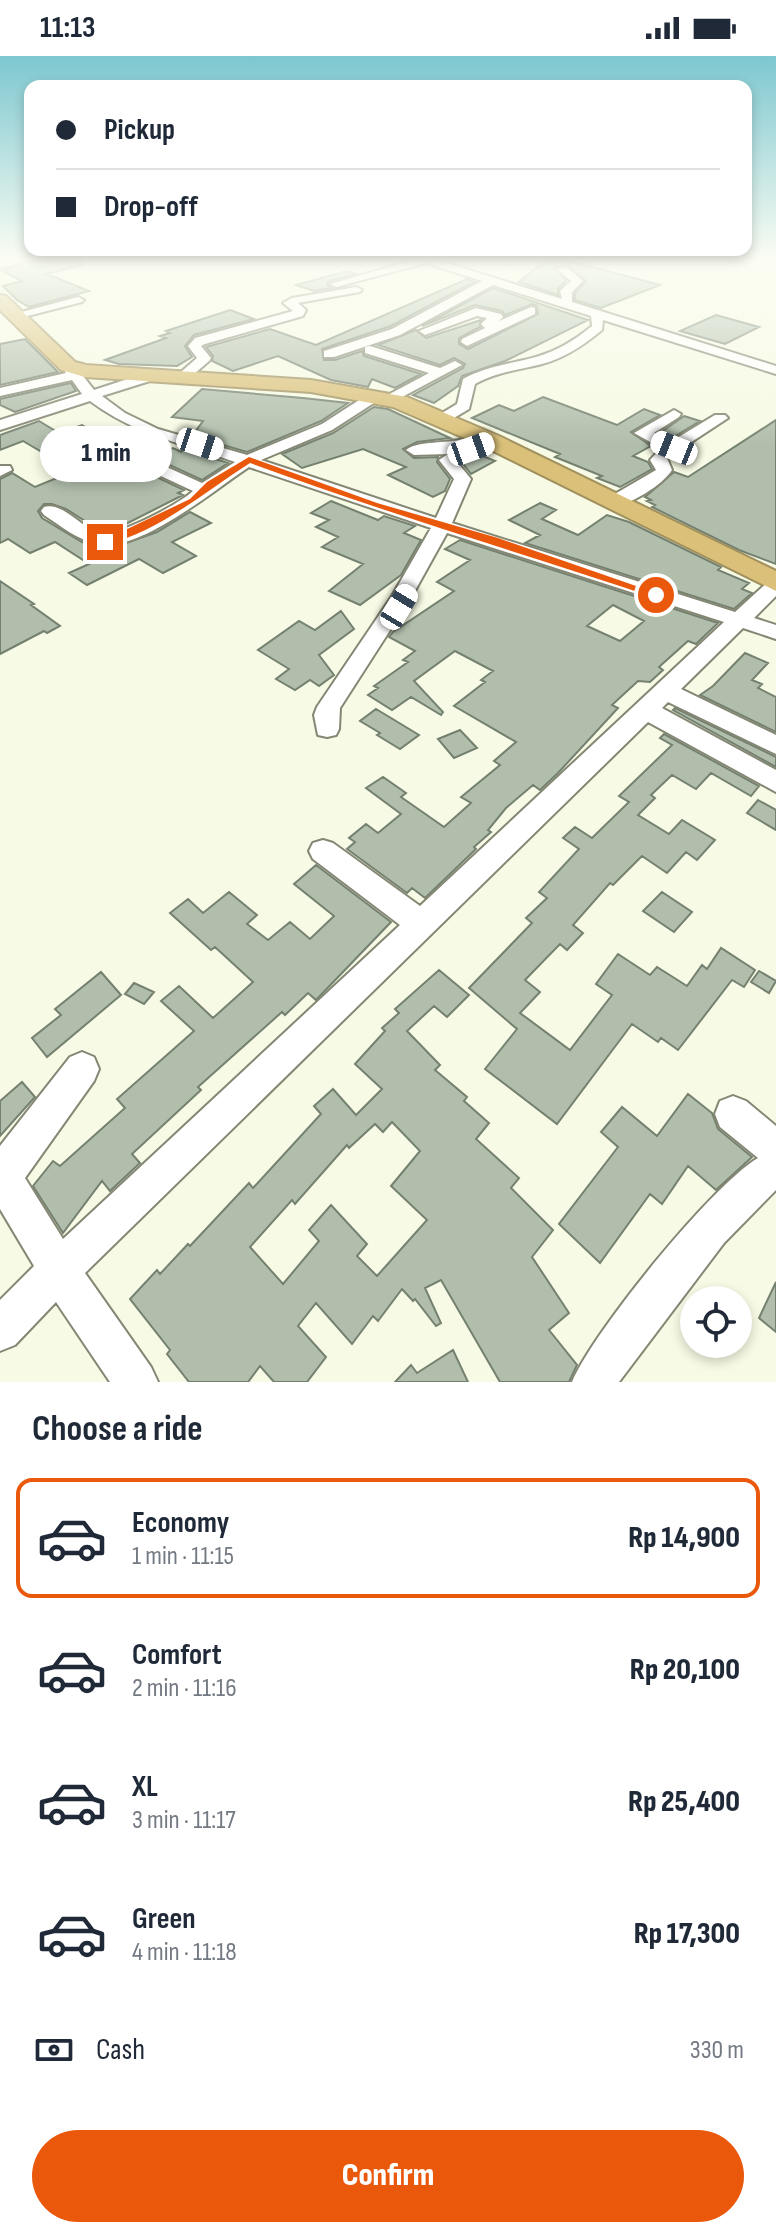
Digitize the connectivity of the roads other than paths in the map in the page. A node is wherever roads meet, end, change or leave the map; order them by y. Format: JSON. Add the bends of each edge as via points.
{"nodes":[{"id":1,"x":22,"y":322,"type":"edge"},
{"id":2,"x":267,"y":322,"type":"edge"},
{"id":3,"x":416,"y":322,"type":"edge"},
{"id":4,"x":437,"y":322,"type":"edge"},
{"id":5,"x":445,"y":322,"type":"edge"},
{"id":6,"x":490,"y":322,"type":"edge"},
{"id":7,"x":507,"y":322,"type":"edge"},
{"id":8,"x":595,"y":322,"type":"edge"},
{"id":9,"x":620,"y":322,"type":"edge"},
{"id":10,"x":441,"y":323,"type":"junction"},
{"id":11,"x":496,"y":327,"type":"junction"},
{"id":12,"x":420,"y":334,"type":"dead end"},
{"id":13,"x":467,"y":342,"type":"dead end"},
{"id":14,"x":238,"y":344,"type":"dead end"},
{"id":15,"x":370,"y":350,"type":"dead end"},
{"id":16,"x":203,"y":354,"type":"junction"},
{"id":17,"x":329,"y":354,"type":"dead end"},
{"id":18,"x":455,"y":365,"type":"dead end"},
{"id":19,"x":71,"y":370,"type":"junction"},
{"id":20,"x":776,"y":370,"type":"edge"},
{"id":21,"x":439,"y":372,"type":"junction"},
{"id":22,"x":148,"y":377,"type":"junction"},
{"id":23,"x":181,"y":378,"type":"junction"},
{"id":24,"x":0,"y":392,"type":"edge"},
{"id":25,"x":91,"y":395,"type":"junction"},
{"id":26,"x":382,"y":398,"type":"junction"},
{"id":27,"x":674,"y":414,"type":"dead end"},
{"id":28,"x":720,"y":418,"type":"dead end"},
{"id":29,"x":442,"y":419,"type":"junction"},
{"id":30,"x":0,"y":425,"type":"edge"},
{"id":31,"x":486,"y":439,"type":"junction"},
{"id":32,"x":674,"y":448,"type":"junction"},
{"id":33,"x":414,"y":450,"type":"dead end"},
{"id":34,"x":249,"y":460,"type":"junction"},
{"id":35,"x":154,"y":467,"type":"dead end"},
{"id":36,"x":204,"y":490,"type":"junction"},
{"id":37,"x":614,"y":502,"type":"junction"},
{"id":38,"x":50,"y":511,"type":"dead end"},
{"id":39,"x":440,"y":525,"type":"junction"},
{"id":40,"x":776,"y":583,"type":"edge"},
{"id":41,"x":739,"y":622,"type":"junction"},
{"id":42,"x":776,"y":632,"type":"edge"},
{"id":43,"x":656,"y":700,"type":"junction"},
{"id":44,"x":327,"y":729,"type":"dead end"},
{"id":45,"x":776,"y":745,"type":"edge"},
{"id":46,"x":776,"y":782,"type":"edge"},
{"id":47,"x":323,"y":851,"type":"dead end"},
{"id":48,"x":421,"y":924,"type":"junction"},
{"id":49,"x":82,"y":1069,"type":"dead end"},
{"id":50,"x":733,"y":1114,"type":"dead end"},
{"id":51,"x":776,"y":1149,"type":"edge"},
{"id":52,"x":776,"y":1169,"type":"edge"},
{"id":53,"x":59,"y":1270,"type":"junction"},
{"id":54,"x":0,"y":1330,"type":"edge"},
{"id":55,"x":136,"y":1382,"type":"edge"},
{"id":56,"x":594,"y":1382,"type":"edge"}],
"edges":[{"from":1,"to":19,"type":"highway"},
{"from":2,"to":16,"type":"street","via":[[197,343],[194,346]]},
{"from":3,"to":17,"type":"street"},
{"from":4,"to":10,"type":"street"},
{"from":5,"to":10,"type":"street"},
{"from":6,"to":11,"type":"street"},
{"from":7,"to":11,"type":"street"},
{"from":8,"to":29,"type":"street","via":[[573,346],[547,358],[473,378],[465,386],[464,406]]},
{"from":9,"to":20,"type":"street"},
{"from":10,"to":12,"type":"street"},
{"from":11,"to":13,"type":"street"},
{"from":14,"to":16,"type":"street"},
{"from":15,"to":21,"type":"street"},
{"from":16,"to":23,"type":"street"},
{"from":18,"to":21,"type":"street"},
{"from":19,"to":22,"type":"highway"},
{"from":19,"to":24,"type":"street"},
{"from":19,"to":25,"type":"street"},
{"from":21,"to":26,"type":"street"},
{"from":22,"to":23,"type":"highway"},
{"from":22,"to":25,"type":"street"},
{"from":23,"to":26,"type":"highway","via":[[311,386]]},
{"from":25,"to":30,"type":"street"},
{"from":25,"to":34,"type":"street","via":[[153,432]]},
{"from":26,"to":29,"type":"highway"},
{"from":26,"to":34,"type":"street"},
{"from":27,"to":32,"type":"street","via":[[642,433]]},
{"from":28,"to":32,"type":"street"},
{"from":29,"to":31,"type":"highway"},
{"from":31,"to":33,"type":"street","via":[[448,449]]},
{"from":31,"to":37,"type":"highway"},
{"from":31,"to":39,"type":"street","via":[[447,460],[463,479]]},
{"from":32,"to":37,"type":"street","via":[[658,458],[661,475]]},
{"from":34,"to":36,"type":"street"},
{"from":34,"to":39,"type":"street"},
{"from":35,"to":36,"type":"street"},
{"from":36,"to":38,"type":"street","via":[[185,505],[105,542]]},
{"from":37,"to":40,"type":"highway"},
{"from":39,"to":41,"type":"street"},
{"from":39,"to":44,"type":"street","via":[[399,607],[329,707]]},
{"from":40,"to":41,"type":"street"},
{"from":41,"to":42,"type":"street"},
{"from":41,"to":43,"type":"street"},
{"from":43,"to":45,"type":"street"},
{"from":43,"to":46,"type":"street"},
{"from":43,"to":48,"type":"street"},
{"from":47,"to":48,"type":"street"},
{"from":48,"to":53,"type":"street"},
{"from":49,"to":53,"type":"street","via":[[5,1172],[13,1199]]},
{"from":50,"to":51,"type":"street"},
{"from":52,"to":56,"type":"street","via":[[763,1173],[724,1214]]},
{"from":53,"to":54,"type":"street"},
{"from":53,"to":55,"type":"street"}]}
